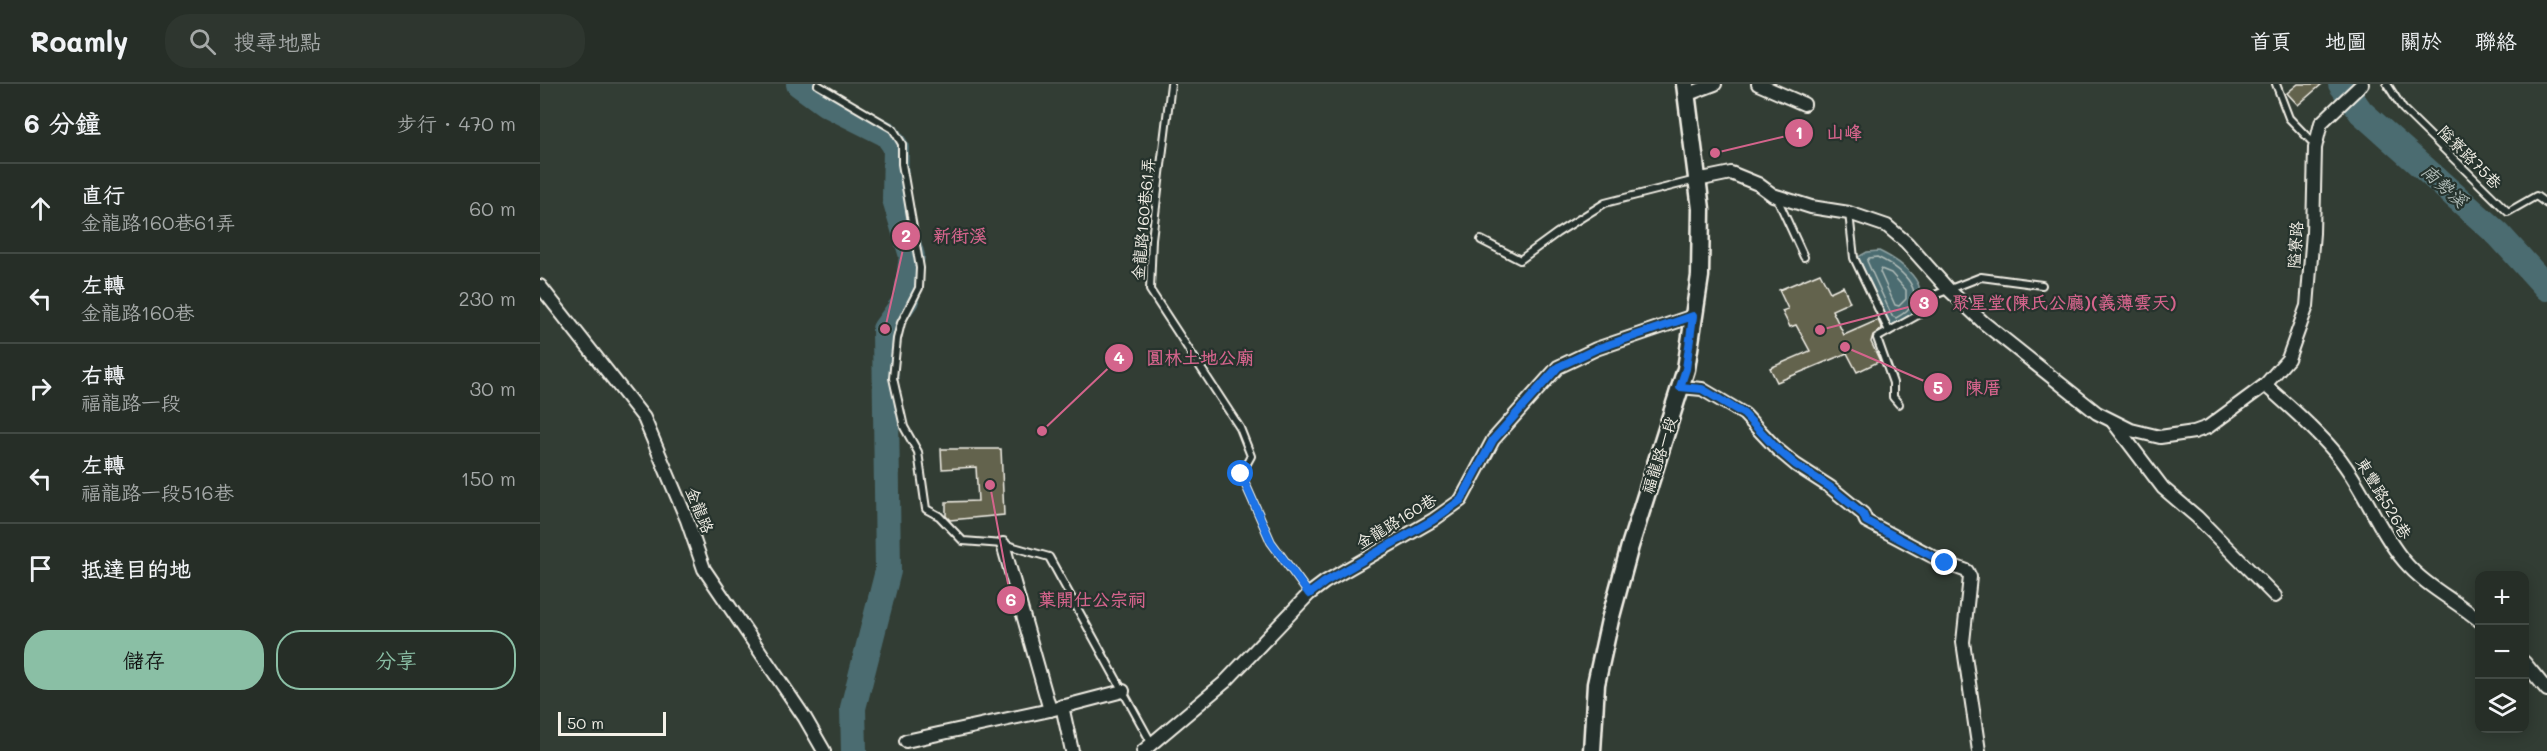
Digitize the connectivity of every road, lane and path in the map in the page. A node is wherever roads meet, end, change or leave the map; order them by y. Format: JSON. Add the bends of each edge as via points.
{"nodes":[{"id":1,"x":1171,"y":84,"type":"edge"},
{"id":2,"x":1715,"y":84,"type":"edge"},
{"id":3,"x":1758,"y":84,"type":"edge"},
{"id":4,"x":2276,"y":84,"type":"edge"},
{"id":5,"x":2362,"y":84,"type":"edge"},
{"id":6,"x":2386,"y":84,"type":"edge"},
{"id":7,"x":818,"y":85,"type":"edge"},
{"id":8,"x":1686,"y":90,"type":"edge"},
{"id":9,"x":1804,"y":104,"type":"dead end"},
{"id":10,"x":2316,"y":145,"type":"junction"},
{"id":11,"x":1697,"y":180,"type":"junction"},
{"id":12,"x":1776,"y":196,"type":"junction"},
{"id":13,"x":2547,"y":204,"type":"edge"},
{"id":14,"x":1849,"y":213,"type":"junction"},
{"id":15,"x":1481,"y":240,"type":"dead end"},
{"id":16,"x":1804,"y":257,"type":"dead end"},
{"id":17,"x":2042,"y":285,"type":"dead end"},
{"id":18,"x":540,"y":286,"type":"edge"},
{"id":19,"x":1948,"y":289,"type":"junction"},
{"id":20,"x":1693,"y":316,"type":"junction"},
{"id":21,"x":1889,"y":331,"type":"junction"},
{"id":22,"x":2265,"y":385,"type":"junction"},
{"id":23,"x":1680,"y":387,"type":"junction"},
{"id":24,"x":1899,"y":404,"type":"dead end"},
{"id":25,"x":2112,"y":420,"type":"junction"},
{"id":26,"x":1003,"y":544,"type":"junction"},
{"id":27,"x":1309,"y":594,"type":"junction"},
{"id":28,"x":2275,"y":596,"type":"dead end"},
{"id":29,"x":2475,"y":618,"type":"edge"},
{"id":30,"x":2529,"y":668,"type":"edge"},
{"id":31,"x":2547,"y":690,"type":"edge"},
{"id":32,"x":1123,"y":691,"type":"junction"},
{"id":33,"x":1056,"y":708,"type":"junction"},
{"id":34,"x":906,"y":741,"type":"dead end"},
{"id":35,"x":1148,"y":748,"type":"edge"},
{"id":36,"x":824,"y":751,"type":"edge"},
{"id":37,"x":1072,"y":751,"type":"edge"},
{"id":38,"x":1592,"y":751,"type":"edge"},
{"id":39,"x":1979,"y":751,"type":"edge"}],
"edges":[{"from":1,"to":27,"type":"lane","name":"金龍路160巷61弄","via":[[1152,238],[1150,290],[1240,429],[1251,456],[1241,474],[1271,542]]},
{"from":2,"to":8,"type":"street"},
{"from":3,"to":9,"type":"street"},
{"from":4,"to":10,"type":"lane","via":[[2289,118]]},
{"from":5,"to":10,"type":"street","name":"隘寮路","via":[[2321,123]]},
{"from":6,"to":13,"type":"lane","name":"隘寮路75巷","via":[[2403,109],[2508,212],[2536,196]]},
{"from":7,"to":26,"type":"lane","via":[[893,129],[902,144],[920,268],[919,288],[897,339],[893,378],[904,427],[918,452],[926,509],[939,516],[963,541]]},
{"from":8,"to":11,"type":"main road","name":"福龍路一段"},
{"from":10,"to":22,"type":"street","name":"隘寮路","via":[[2307,306],[2288,359]]},
{"from":11,"to":12,"type":"street","via":[[1731,173]]},
{"from":11,"to":15,"type":"lane","via":[[1605,203],[1520,260]]},
{"from":11,"to":20,"type":"main road","name":"福龍路一段","via":[[1701,209],[1700,276]]},
{"from":12,"to":14,"type":"street"},
{"from":12,"to":16,"type":"lane"},
{"from":14,"to":19,"type":"street","via":[[1887,226]]},
{"from":14,"to":21,"type":"lane","via":[[1854,258]]},
{"from":17,"to":19,"type":"lane","via":[[1981,277]]},
{"from":18,"to":36,"type":"street","name":"金龍路","via":[[644,418],[704,569]]},
{"from":19,"to":21,"type":"lane","via":[[1927,298],[1920,314]]},
{"from":19,"to":25,"type":"street","via":[[1984,323],[2097,413]]},
{"from":20,"to":23,"type":"main road","name":"福龍路一段"},
{"from":20,"to":27,"type":"street","name":"金龍路160巷","via":[[1586,353],[1558,367],[1493,440],[1461,500]]},
{"from":21,"to":24,"type":"lane","via":[[1877,338],[1893,382],[1893,397]]},
{"from":22,"to":25,"type":"street","name":"隘寮路","via":[[2208,427],[2194,432],[2160,437],[2131,430]]},
{"from":22,"to":29,"type":"street","name":"東豐路526巷","via":[[2343,462],[2404,561]]},
{"from":23,"to":38,"type":"main road","name":"福龍路一段","via":[[1629,546],[1610,620],[1596,684]]},
{"from":23,"to":39,"type":"street","via":[[1702,389],[1744,414],[1777,449],[1830,487],[1863,514],[1866,521],[1967,571],[1970,578],[1963,642]]},
{"from":25,"to":28,"type":"street","via":[[2163,488]]},
{"from":26,"to":32,"type":"lane","via":[[1049,557]]},
{"from":26,"to":33,"type":"street"},
{"from":27,"to":35,"type":"street","name":"金龍路160巷","via":[[1225,682]]},
{"from":30,"to":31,"type":"street"},
{"from":32,"to":33,"type":"street"},
{"from":32,"to":35,"type":"lane"},
{"from":33,"to":34,"type":"street"},
{"from":33,"to":37,"type":"street"}]}
